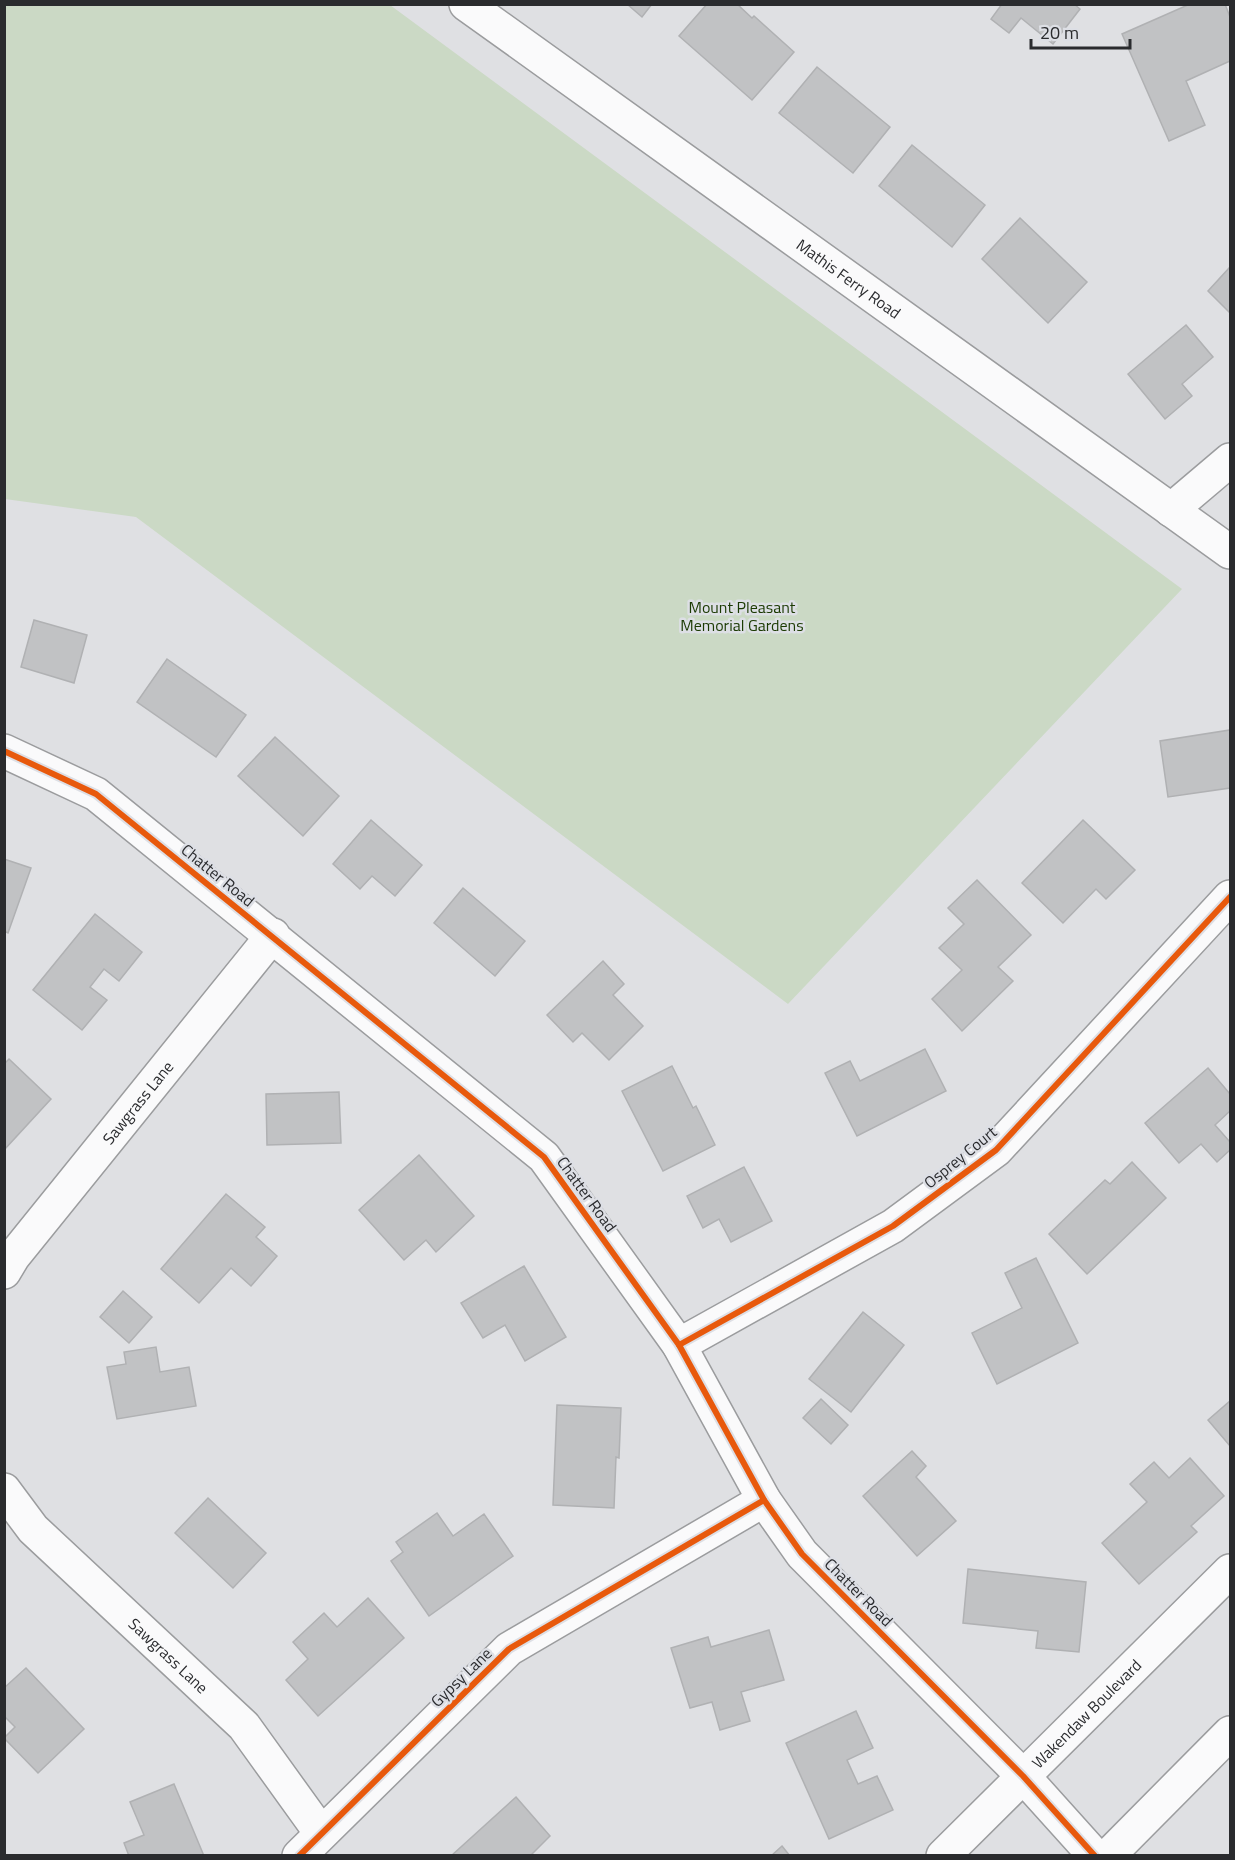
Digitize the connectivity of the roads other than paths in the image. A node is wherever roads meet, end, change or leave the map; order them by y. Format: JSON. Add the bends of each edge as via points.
{"nodes":[{"id":1,"x":466,"y":4,"type":"edge"},
{"id":2,"x":1230,"y":460,"type":"edge"},
{"id":3,"x":1171,"y":510,"type":"junction"},
{"id":4,"x":1230,"y":552,"type":"edge"},
{"id":5,"x":4,"y":751,"type":"edge"},
{"id":6,"x":1230,"y":897,"type":"edge"},
{"id":7,"x":273,"y":935,"type":"junction"},
{"id":8,"x":4,"y":1272,"type":"edge"},
{"id":9,"x":680,"y":1345,"type":"junction"},
{"id":10,"x":4,"y":1490,"type":"edge"},
{"id":11,"x":764,"y":1500,"type":"junction"},
{"id":12,"x":1230,"y":1571,"type":"edge"},
{"id":13,"x":1230,"y":1733,"type":"edge"},
{"id":14,"x":1023,"y":1776,"type":"junction"},
{"id":15,"x":310,"y":1844,"type":"edge"},
{"id":16,"x":943,"y":1856,"type":"edge"},
{"id":17,"x":1095,"y":1856,"type":"edge"},
{"id":18,"x":1108,"y":1856,"type":"edge"}],
"edges":[{"from":1,"to":3,"type":"street","name":"Mathis Ferry Road"},
{"from":2,"to":3,"type":"street"},
{"from":3,"to":4,"type":"street","name":"Mathis Ferry Road"},
{"from":5,"to":7,"type":"street","name":"Chatter Road","via":[[96,794]]},
{"from":6,"to":9,"type":"street","name":"Osprey Court","via":[[996,1149],[893,1226]]},
{"from":7,"to":8,"type":"street","name":"Sawgrass Lane"},
{"from":7,"to":9,"type":"street","name":"Chatter Road","via":[[544,1157]]},
{"from":9,"to":11,"type":"street","name":"Chatter Road"},
{"from":10,"to":15,"type":"street","name":"Sawgrass Lane","via":[[33,1529],[244,1726]]},
{"from":11,"to":14,"type":"street","name":"Chatter Road","via":[[802,1554]]},
{"from":11,"to":15,"type":"street","name":"Gypsy Lane","via":[[509,1649]]},
{"from":12,"to":14,"type":"street","name":"Wakendaw Boulevard"},
{"from":13,"to":18,"type":"street"},
{"from":14,"to":16,"type":"street","name":"Wakendaw Boulevard"},
{"from":14,"to":17,"type":"street","name":"Chatter Road"}]}
